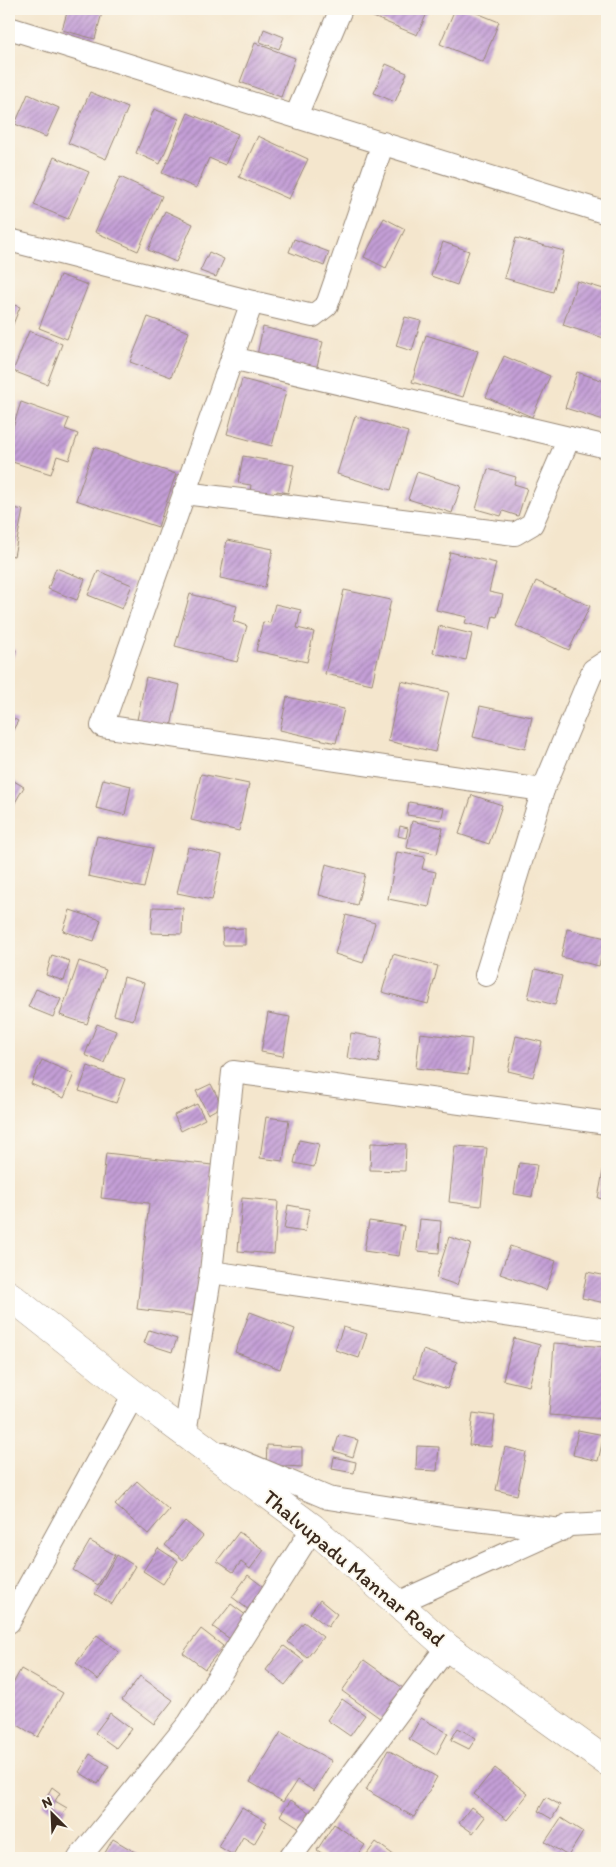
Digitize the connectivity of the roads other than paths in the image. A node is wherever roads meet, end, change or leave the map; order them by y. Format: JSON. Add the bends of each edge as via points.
{"nodes":[{"id":1,"x":341,"y":9,"type":"edge"},
{"id":2,"x":9,"y":28,"type":"edge"},
{"id":3,"x":296,"y":116,"type":"junction"},
{"id":4,"x":383,"y":143,"type":"junction"},
{"id":5,"x":607,"y":213,"type":"edge"},
{"id":6,"x":9,"y":240,"type":"edge"},
{"id":7,"x":252,"y":302,"type":"junction"},
{"id":8,"x":232,"y":358,"type":"junction"},
{"id":9,"x":568,"y":438,"type":"junction"},
{"id":10,"x":607,"y":447,"type":"edge"},
{"id":11,"x":184,"y":493,"type":"junction"},
{"id":12,"x":607,"y":660,"type":"edge"},
{"id":13,"x":543,"y":790,"type":"junction"},
{"id":14,"x":486,"y":974,"type":"dead end"},
{"id":15,"x":607,"y":1123,"type":"edge"},
{"id":16,"x":211,"y":1272,"type":"junction"},
{"id":17,"x":9,"y":1295,"type":"edge"},
{"id":18,"x":607,"y":1330,"type":"edge"},
{"id":19,"x":134,"y":1394,"type":"junction"},
{"id":20,"x":191,"y":1437,"type":"junction"},
{"id":21,"x":607,"y":1522,"type":"edge"},
{"id":22,"x":314,"y":1528,"type":"junction"},
{"id":23,"x":562,"y":1530,"type":"junction"},
{"id":24,"x":398,"y":1603,"type":"junction"},
{"id":25,"x":9,"y":1622,"type":"edge"},
{"id":26,"x":447,"y":1647,"type":"junction"},
{"id":27,"x":607,"y":1762,"type":"edge"},
{"id":28,"x":79,"y":1858,"type":"edge"},
{"id":29,"x":290,"y":1858,"type":"edge"}],
"edges":[{"from":1,"to":3,"type":"street"},
{"from":2,"to":3,"type":"street"},
{"from":3,"to":4,"type":"street"},
{"from":4,"to":5,"type":"street"},
{"from":4,"to":7,"type":"street","via":[[327,305],[313,316]]},
{"from":6,"to":7,"type":"street"},
{"from":7,"to":8,"type":"street"},
{"from":8,"to":9,"type":"street"},
{"from":8,"to":11,"type":"street"},
{"from":9,"to":10,"type":"street"},
{"from":9,"to":11,"type":"street","via":[[532,524],[515,534]]},
{"from":11,"to":13,"type":"street","via":[[102,726]]},
{"from":12,"to":13,"type":"street","via":[[593,670]]},
{"from":13,"to":14,"type":"street"},
{"from":15,"to":16,"type":"street","via":[[233,1072]]},
{"from":16,"to":18,"type":"street"},
{"from":16,"to":20,"type":"street"},
{"from":17,"to":19,"type":"street","name":"Thalvupadu Mannar Road"},
{"from":19,"to":20,"type":"street","name":"Thalvupadu Mannar Road"},
{"from":19,"to":25,"type":"street"},
{"from":20,"to":22,"type":"street","name":"Thalvupadu Mannar Road"},
{"from":20,"to":23,"type":"street","via":[[328,1498]]},
{"from":21,"to":23,"type":"street","via":[[570,1525]]},
{"from":22,"to":24,"type":"street","name":"Thalvupadu Mannar Road"},
{"from":22,"to":28,"type":"street","via":[[189,1723]]},
{"from":23,"to":24,"type":"street"},
{"from":24,"to":26,"type":"street","name":"Thalvupadu Mannar Road"},
{"from":26,"to":27,"type":"street","name":"Thalvupadu Mannar Road"},
{"from":26,"to":29,"type":"street"}]}
